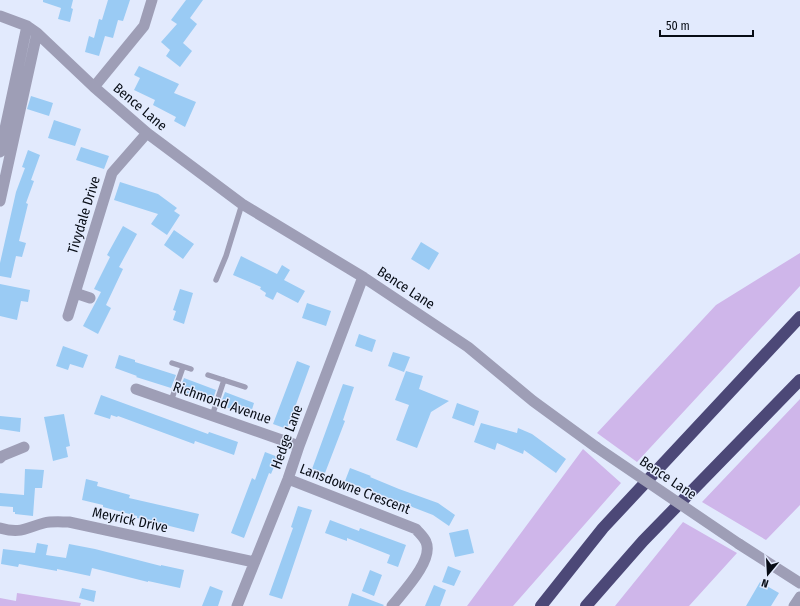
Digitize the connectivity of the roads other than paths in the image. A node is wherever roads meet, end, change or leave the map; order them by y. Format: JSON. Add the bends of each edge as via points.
{"nodes":[{"id":1,"x":152,"y":0,"type":"edge"},
{"id":2,"x":0,"y":16,"type":"edge"},
{"id":3,"x":27,"y":26,"type":"junction"},
{"id":4,"x":37,"y":33,"type":"junction"},
{"id":5,"x":94,"y":87,"type":"junction"},
{"id":6,"x":147,"y":133,"type":"junction"},
{"id":7,"x":0,"y":152,"type":"edge"},
{"id":8,"x":0,"y":201,"type":"edge"},
{"id":9,"x":242,"y":204,"type":"junction"},
{"id":10,"x":362,"y":277,"type":"junction"},
{"id":11,"x":216,"y":280,"type":"dead end"},
{"id":12,"x":75,"y":293,"type":"junction"},
{"id":13,"x":90,"y":298,"type":"dead end"},
{"id":14,"x":68,"y":316,"type":"dead end"},
{"id":15,"x":800,"y":317,"type":"edge"},
{"id":16,"x":172,"y":363,"type":"dead end"},
{"id":17,"x":183,"y":366,"type":"junction"},
{"id":18,"x":191,"y":369,"type":"dead end"},
{"id":19,"x":208,"y":375,"type":"dead end"},
{"id":20,"x":224,"y":380,"type":"junction"},
{"id":21,"x":800,"y":380,"type":"edge"},
{"id":22,"x":245,"y":387,"type":"dead end"},
{"id":23,"x":136,"y":389,"type":"dead end"},
{"id":24,"x":171,"y":401,"type":"junction"},
{"id":25,"x":212,"y":416,"type":"junction"},
{"id":26,"x":298,"y":446,"type":"junction"},
{"id":27,"x":24,"y":447,"type":"dead end"},
{"id":28,"x":0,"y":458,"type":"edge"},
{"id":29,"x":288,"y":480,"type":"junction"},
{"id":30,"x":0,"y":528,"type":"edge"},
{"id":31,"x":254,"y":562,"type":"junction"},
{"id":32,"x":800,"y":583,"type":"edge"},
{"id":33,"x":800,"y":597,"type":"edge"},
{"id":34,"x":237,"y":606,"type":"edge"},
{"id":35,"x":392,"y":606,"type":"edge"},
{"id":36,"x":540,"y":606,"type":"edge"},
{"id":37,"x":586,"y":606,"type":"edge"},
{"id":38,"x":794,"y":606,"type":"edge"}],
"edges":[{"from":1,"to":5,"type":"street","via":[[144,26]]},
{"from":2,"to":3,"type":"street","name":"Bence Lane"},
{"from":3,"to":4,"type":"street","name":"Bence Lane"},
{"from":3,"to":7,"type":"street"},
{"from":4,"to":5,"type":"street","name":"Bence Lane"},
{"from":4,"to":8,"type":"street"},
{"from":5,"to":6,"type":"street","name":"Bence Lane"},
{"from":6,"to":9,"type":"street","name":"Bence Lane"},
{"from":6,"to":12,"type":"street","name":"Tivydale Drive","via":[[112,173]]},
{"from":9,"to":10,"type":"street","name":"Bence Lane"},
{"from":9,"to":11,"type":"lane"},
{"from":10,"to":26,"type":"street","name":"Hedge Lane"},
{"from":10,"to":32,"type":"street","name":"Bence Lane","bridge":true,"via":[[468,347],[533,401],[596,447]]},
{"from":12,"to":13,"type":"street"},
{"from":12,"to":14,"type":"street","name":"Tivydale Drive"},
{"from":15,"to":36,"type":"highway","via":[[603,528]]},
{"from":16,"to":17,"type":"lane"},
{"from":17,"to":18,"type":"lane"},
{"from":17,"to":24,"type":"lane"},
{"from":19,"to":20,"type":"lane"},
{"from":20,"to":22,"type":"lane"},
{"from":20,"to":25,"type":"lane"},
{"from":21,"to":37,"type":"highway","via":[[643,541]]},
{"from":23,"to":24,"type":"street","name":"Richmond Avenue"},
{"from":24,"to":25,"type":"street","name":"Richmond Avenue"},
{"from":25,"to":26,"type":"street","name":"Richmond Avenue"},
{"from":26,"to":29,"type":"street","name":"Hedge Lane"},
{"from":27,"to":28,"type":"street"},
{"from":29,"to":31,"type":"street","name":"Hedge Lane"},
{"from":29,"to":35,"type":"street","name":"Lansdowne Crescent","via":[[416,529],[426,542],[427,555]]},
{"from":30,"to":31,"type":"street","name":"Meyrick Drive","via":[[12,532],[44,523],[69,522]]},
{"from":31,"to":34,"type":"street","name":"Hedge Lane"},
{"from":33,"to":38,"type":"street"}]}
